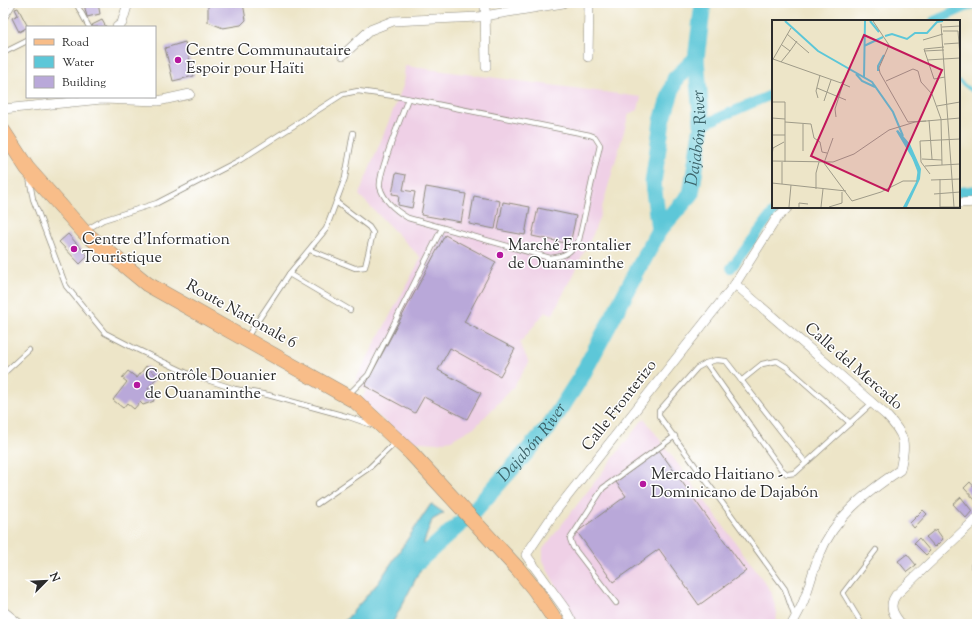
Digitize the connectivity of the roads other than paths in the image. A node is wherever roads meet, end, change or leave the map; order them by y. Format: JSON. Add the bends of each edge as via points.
{"nodes":[{"id":1,"x":14,"y":3,"type":"edge"},
{"id":2,"x":128,"y":3,"type":"edge"},
{"id":3,"x":485,"y":3,"type":"edge"},
{"id":4,"x":563,"y":3,"type":"edge"},
{"id":5,"x":589,"y":3,"type":"edge"},
{"id":6,"x":78,"y":4,"type":"edge"},
{"id":7,"x":486,"y":16,"type":"junction"},
{"id":8,"x":3,"y":18,"type":"edge"},
{"id":9,"x":89,"y":26,"type":"edge"},
{"id":10,"x":119,"y":26,"type":"edge"},
{"id":11,"x":26,"y":42,"type":"edge"},
{"id":12,"x":3,"y":53,"type":"edge"},
{"id":13,"x":343,"y":55,"type":"dead end"},
{"id":14,"x":588,"y":57,"type":"dead end"},
{"id":15,"x":486,"y":67,"type":"dead end"},
{"id":16,"x":190,"y":94,"type":"dead end"},
{"id":17,"x":408,"y":98,"type":"junction"},
{"id":18,"x":69,"y":99,"type":"edge"},
{"id":19,"x":3,"y":109,"type":"edge"},
{"id":20,"x":3,"y":131,"type":"edge"},
{"id":21,"x":353,"y":134,"type":"dead end"},
{"id":22,"x":27,"y":168,"type":"junction"},
{"id":23,"x":336,"y":202,"type":"junction"},
{"id":24,"x":977,"y":202,"type":"edge"},
{"id":25,"x":960,"y":203,"type":"edge"},
{"id":26,"x":787,"y":208,"type":"edge"},
{"id":27,"x":442,"y":228,"type":"junction"},
{"id":28,"x":84,"y":232,"type":"junction"},
{"id":29,"x":310,"y":250,"type":"junction"},
{"id":30,"x":289,"y":274,"type":"junction"},
{"id":31,"x":735,"y":284,"type":"junction"},
{"id":32,"x":350,"y":310,"type":"dead end"},
{"id":33,"x":246,"y":339,"type":"junction"},
{"id":34,"x":29,"y":350,"type":"dead end"},
{"id":35,"x":706,"y":363,"type":"junction"},
{"id":36,"x":3,"y":374,"type":"edge"},
{"id":37,"x":742,"y":381,"type":"junction"},
{"id":38,"x":347,"y":396,"type":"junction"},
{"id":39,"x":872,"y":403,"type":"junction"},
{"id":40,"x":850,"y":423,"type":"junction"},
{"id":41,"x":384,"y":430,"type":"junction"},
{"id":42,"x":675,"y":436,"type":"junction"},
{"id":43,"x":397,"y":441,"type":"junction"},
{"id":44,"x":806,"y":463,"type":"junction"},
{"id":45,"x":317,"y":504,"type":"dead end"},
{"id":46,"x":977,"y":518,"type":"edge"},
{"id":47,"x":876,"y":550,"type":"dead end"},
{"id":48,"x":616,"y":603,"type":"dead end"},
{"id":49,"x":3,"y":611,"type":"edge"},
{"id":50,"x":793,"y":621,"type":"edge"},
{"id":51,"x":18,"y":624,"type":"edge"},
{"id":52,"x":558,"y":624,"type":"edge"},
{"id":53,"x":573,"y":624,"type":"edge"},
{"id":54,"x":862,"y":624,"type":"edge"},
{"id":55,"x":901,"y":624,"type":"edge"}],
"edges":[{"from":1,"to":8,"type":"lane"},
{"from":2,"to":10,"type":"street","via":[[122,24]]},
{"from":3,"to":7,"type":"street"},
{"from":4,"to":7,"type":"street"},
{"from":5,"to":14,"type":"street"},
{"from":6,"to":9,"type":"lane"},
{"from":7,"to":13,"type":"street","via":[[393,21],[370,30]]},
{"from":7,"to":15,"type":"street"},
{"from":11,"to":12,"type":"lane"},
{"from":16,"to":18,"type":"street","via":[[158,101]]},
{"from":17,"to":27,"type":"lane","via":[[379,185],[385,198],[396,210],[408,218]]},
{"from":17,"to":27,"type":"lane","via":[[590,135],[600,145],[579,240],[564,256],[550,258]]},
{"from":17,"to":28,"type":"lane","via":[[358,90],[343,94],[240,160],[157,203],[103,220]]},
{"from":18,"to":19,"type":"street"},
{"from":20,"to":22,"type":"main road","name":"Route Nationale 6"},
{"from":21,"to":23,"type":"lane"},
{"from":22,"to":28,"type":"main road","name":"Route Nationale 6"},
{"from":22,"to":41,"type":"lane","via":[[33,199],[66,286],[105,333],[195,376],[235,389],[268,395],[349,417]]},
{"from":23,"to":29,"type":"lane","via":[[326,229]]},
{"from":23,"to":29,"type":"lane","via":[[369,227],[372,233],[364,267],[355,268]]},
{"from":24,"to":25,"type":"street"},
{"from":26,"to":31,"type":"street","name":"Calle Fronterizo","via":[[776,219]]},
{"from":27,"to":38,"type":"lane","via":[[368,375]]},
{"from":28,"to":33,"type":"main road","name":"Route Nationale 6","via":[[146,284]]},
{"from":29,"to":30,"type":"lane"},
{"from":30,"to":32,"type":"lane"},
{"from":30,"to":33,"type":"lane"},
{"from":31,"to":39,"type":"street","name":"Calle del Mercado"},
{"from":31,"to":53,"type":"street","name":"Calle Fronterizo","via":[[555,512],[526,555]]},
{"from":33,"to":38,"type":"main road","name":"Route Nationale 6"},
{"from":34,"to":36,"type":"lane"},
{"from":35,"to":37,"type":"lane","via":[[726,361]]},
{"from":35,"to":42,"type":"lane","via":[[697,368],[660,411],[659,416]]},
{"from":35,"to":44,"type":"lane","via":[[781,469],[787,474],[795,473]]},
{"from":37,"to":40,"type":"lane","via":[[762,364],[777,361]]},
{"from":37,"to":44,"type":"lane"},
{"from":38,"to":41,"type":"main road","name":"Route Nationale 6"},
{"from":39,"to":40,"type":"lane"},
{"from":39,"to":50,"type":"street","name":"Calle del Mercado","via":[[900,430],[905,446],[900,470],[849,509],[834,528],[819,554],[802,605]]},
{"from":40,"to":44,"type":"lane"},
{"from":41,"to":43,"type":"main road","name":"Route Nationale 6"},
{"from":42,"to":48,"type":"lane","via":[[603,488],[570,539],[572,547]]},
{"from":42,"to":50,"type":"lane","via":[[785,589]]},
{"from":43,"to":45,"type":"lane","via":[[368,468]]},
{"from":43,"to":52,"type":"main road","name":"Route Nationale 6","via":[[526,579]]},
{"from":46,"to":55,"type":"street","via":[[896,595],[892,601],[892,609]]},
{"from":47,"to":54,"type":"lane","via":[[843,594]]},
{"from":49,"to":51,"type":"street"}]}
